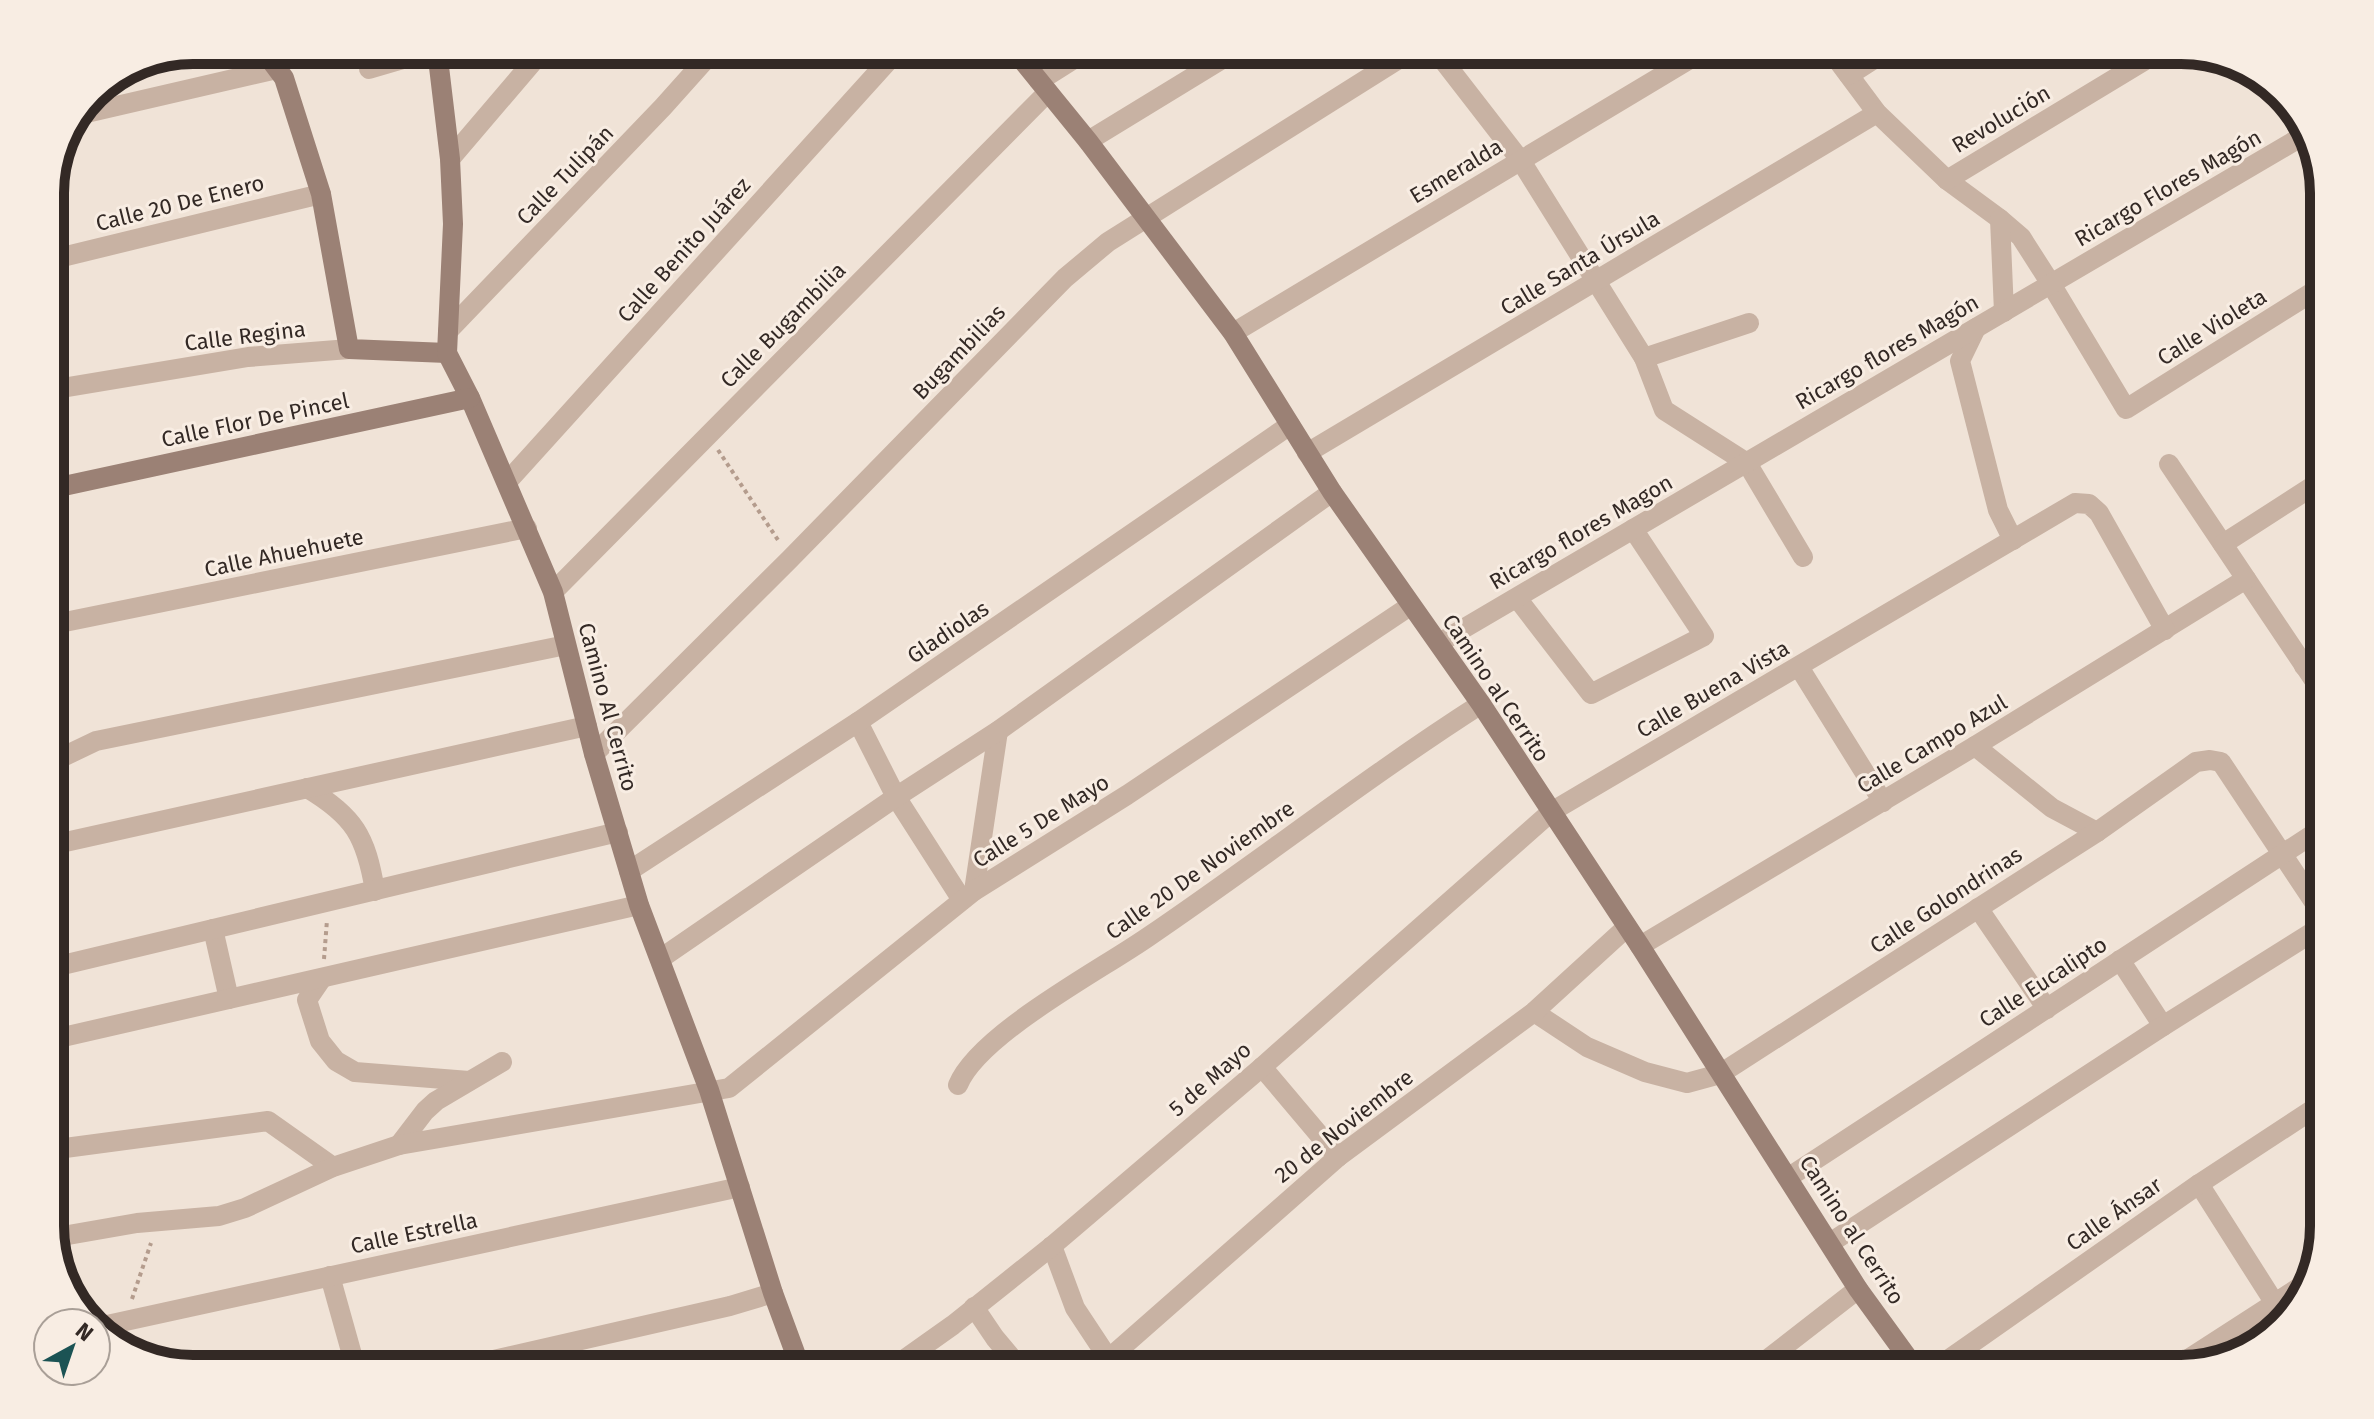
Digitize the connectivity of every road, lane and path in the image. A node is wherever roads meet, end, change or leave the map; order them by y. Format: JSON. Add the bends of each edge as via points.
{"nodes":[{"id":1,"x":273,"y":64,"type":"edge"},
{"id":2,"x":387,"y":64,"type":"edge"},
{"id":3,"x":438,"y":64,"type":"edge"},
{"id":4,"x":531,"y":64,"type":"edge"},
{"id":5,"x":701,"y":64,"type":"edge"},
{"id":6,"x":885,"y":64,"type":"edge"},
{"id":7,"x":1025,"y":64,"type":"edge"},
{"id":8,"x":1071,"y":64,"type":"edge"},
{"id":9,"x":1214,"y":64,"type":"edge"},
{"id":10,"x":1391,"y":64,"type":"edge"},
{"id":11,"x":1446,"y":64,"type":"edge"},
{"id":12,"x":1682,"y":64,"type":"edge"},
{"id":13,"x":1841,"y":64,"type":"edge"},
{"id":14,"x":1866,"y":64,"type":"edge"},
{"id":15,"x":2139,"y":64,"type":"edge"},
{"id":16,"x":277,"y":69,"type":"junction"},
{"id":17,"x":369,"y":69,"type":"dead end"},
{"id":18,"x":1849,"y":75,"type":"junction"},
{"id":19,"x":1044,"y":87,"type":"junction"},
{"id":20,"x":94,"y":111,"type":"edge"},
{"id":21,"x":1877,"y":113,"type":"junction"},
{"id":22,"x":2298,"y":139,"type":"edge"},
{"id":23,"x":1088,"y":141,"type":"junction"},
{"id":24,"x":450,"y":159,"type":"junction"},
{"id":25,"x":1521,"y":161,"type":"junction"},
{"id":26,"x":1947,"y":180,"type":"junction"},
{"id":27,"x":321,"y":194,"type":"junction"},
{"id":28,"x":1145,"y":219,"type":"junction"},
{"id":29,"x":2000,"y":219,"type":"junction"},
{"id":30,"x":64,"y":257,"type":"edge"},
{"id":31,"x":1596,"y":282,"type":"junction"},
{"id":32,"x":2051,"y":284,"type":"junction"},
{"id":33,"x":2310,"y":294,"type":"edge"},
{"id":34,"x":2004,"y":312,"type":"junction"},
{"id":35,"x":1749,"y":323,"type":"dead end"},
{"id":36,"x":1976,"y":328,"type":"junction"},
{"id":37,"x":448,"y":331,"type":"junction"},
{"id":38,"x":1233,"y":333,"type":"junction"},
{"id":39,"x":349,"y":349,"type":"junction"},
{"id":40,"x":447,"y":353,"type":"junction"},
{"id":41,"x":1644,"y":358,"type":"junction"},
{"id":42,"x":64,"y":388,"type":"edge"},
{"id":43,"x":470,"y":398,"type":"junction"},
{"id":44,"x":1290,"y":425,"type":"junction"},
{"id":45,"x":708,"y":435,"type":"junction"},
{"id":46,"x":1307,"y":453,"type":"junction"},
{"id":47,"x":1747,"y":463,"type":"junction"},
{"id":48,"x":2169,"y":464,"type":"dead end"},
{"id":49,"x":507,"y":482,"type":"junction"},
{"id":50,"x":64,"y":486,"type":"edge"},
{"id":51,"x":2310,"y":488,"type":"edge"},
{"id":52,"x":1332,"y":492,"type":"junction"},
{"id":53,"x":527,"y":528,"type":"junction"},
{"id":54,"x":1633,"y":529,"type":"junction"},
{"id":55,"x":2013,"y":540,"type":"junction"},
{"id":56,"x":2223,"y":544,"type":"junction"},
{"id":57,"x":1803,"y":557,"type":"dead end"},
{"id":58,"x":790,"y":559,"type":"junction"},
{"id":59,"x":2246,"y":579,"type":"junction"},
{"id":60,"x":553,"y":592,"type":"junction"},
{"id":61,"x":1517,"y":598,"type":"junction"},
{"id":62,"x":1410,"y":606,"type":"junction"},
{"id":63,"x":64,"y":622,"type":"edge"},
{"id":64,"x":2165,"y":630,"type":"junction"},
{"id":65,"x":1439,"y":643,"type":"junction"},
{"id":66,"x":566,"y":645,"type":"junction"},
{"id":67,"x":2310,"y":662,"type":"edge"},
{"id":68,"x":2304,"y":666,"type":"junction"},
{"id":69,"x":1799,"y":667,"type":"junction"},
{"id":70,"x":2310,"y":675,"type":"edge"},
{"id":71,"x":1481,"y":704,"type":"junction"},
{"id":72,"x":858,"y":722,"type":"junction"},
{"id":73,"x":587,"y":726,"type":"junction"},
{"id":74,"x":998,"y":731,"type":"junction"},
{"id":75,"x":1975,"y":746,"type":"junction"},
{"id":76,"x":594,"y":754,"type":"junction"},
{"id":77,"x":64,"y":756,"type":"edge"},
{"id":78,"x":307,"y":788,"type":"junction"},
{"id":79,"x":896,"y":797,"type":"junction"},
{"id":80,"x":1883,"y":802,"type":"junction"},
{"id":81,"x":1551,"y":812,"type":"junction"},
{"id":82,"x":618,"y":832,"type":"junction"},
{"id":83,"x":2097,"y":832,"type":"junction"},
{"id":84,"x":2310,"y":836,"type":"edge"},
{"id":85,"x":64,"y":842,"type":"edge"},
{"id":86,"x":2283,"y":853,"type":"junction"},
{"id":87,"x":629,"y":871,"type":"junction"},
{"id":88,"x":375,"y":891,"type":"junction"},
{"id":89,"x":2310,"y":895,"type":"edge"},
{"id":90,"x":968,"y":896,"type":"junction"},
{"id":91,"x":328,"y":902,"type":"junction"},
{"id":92,"x":639,"y":905,"type":"junction"},
{"id":93,"x":1978,"y":908,"type":"junction"},
{"id":94,"x":1627,"y":927,"type":"junction"},
{"id":95,"x":213,"y":929,"type":"junction"},
{"id":96,"x":2310,"y":934,"type":"edge"},
{"id":97,"x":1640,"y":946,"type":"junction"},
{"id":98,"x":660,"y":959,"type":"junction"},
{"id":99,"x":2120,"y":960,"type":"junction"},
{"id":100,"x":64,"y":965,"type":"edge"},
{"id":101,"x":322,"y":978,"type":"junction"},
{"id":102,"x":229,"y":999,"type":"junction"},
{"id":103,"x":2047,"y":1009,"type":"junction"},
{"id":104,"x":1534,"y":1012,"type":"junction"},
{"id":105,"x":2163,"y":1026,"type":"junction"},
{"id":106,"x":64,"y":1037,"type":"edge"},
{"id":107,"x":502,"y":1062,"type":"dead end"},
{"id":108,"x":1262,"y":1067,"type":"junction"},
{"id":109,"x":1720,"y":1074,"type":"junction"},
{"id":110,"x":469,"y":1081,"type":"junction"},
{"id":111,"x":958,"y":1085,"type":"dead end"},
{"id":112,"x":709,"y":1090,"type":"junction"},
{"id":113,"x":2310,"y":1111,"type":"edge"},
{"id":114,"x":399,"y":1145,"type":"junction"},
{"id":115,"x":64,"y":1148,"type":"edge"},
{"id":116,"x":1338,"y":1157,"type":"junction"},
{"id":117,"x":333,"y":1167,"type":"junction"},
{"id":118,"x":1789,"y":1177,"type":"junction"},
{"id":119,"x":2199,"y":1184,"type":"junction"},
{"id":120,"x":740,"y":1187,"type":"junction"},
{"id":121,"x":158,"y":1222,"type":"junction"},
{"id":122,"x":64,"y":1236,"type":"edge"},
{"id":123,"x":1830,"y":1243,"type":"junction"},
{"id":124,"x":1052,"y":1246,"type":"junction"},
{"id":125,"x":330,"y":1276,"type":"junction"},
{"id":126,"x":1858,"y":1289,"type":"junction"},
{"id":127,"x":2292,"y":1291,"type":"edge"},
{"id":128,"x":773,"y":1293,"type":"junction"},
{"id":129,"x":2274,"y":1302,"type":"junction"},
{"id":130,"x":974,"y":1307,"type":"junction"},
{"id":131,"x":125,"y":1321,"type":"junction"},
{"id":132,"x":112,"y":1324,"type":"edge"},
{"id":133,"x":2195,"y":1354,"type":"edge"},
{"id":134,"x":352,"y":1355,"type":"edge"},
{"id":135,"x":515,"y":1355,"type":"edge"},
{"id":136,"x":796,"y":1355,"type":"edge"},
{"id":137,"x":910,"y":1355,"type":"edge"},
{"id":138,"x":1009,"y":1355,"type":"edge"},
{"id":139,"x":1098,"y":1355,"type":"edge"},
{"id":140,"x":1112,"y":1355,"type":"edge"},
{"id":141,"x":1773,"y":1355,"type":"edge"},
{"id":142,"x":1906,"y":1355,"type":"edge"},
{"id":143,"x":1955,"y":1355,"type":"edge"}],
"edges":[{"from":1,"to":16,"type":"main road"},
{"from":2,"to":17,"type":"street"},
{"from":3,"to":24,"type":"main road","name":"Camino Al Cerrito"},
{"from":4,"to":24,"type":"street"},
{"from":5,"to":37,"type":"street","name":"Calle Tulipán"},
{"from":6,"to":49,"type":"street","name":"Calle Benito Juárez"},
{"from":7,"to":19,"type":"main road","name":"Camino al Cerrito"},
{"from":8,"to":19,"type":"street","name":"Calle Bugambilia"},
{"from":9,"to":23,"type":"street"},
{"from":10,"to":28,"type":"street","name":"Bugambilias"},
{"from":11,"to":25,"type":"street"},
{"from":12,"to":25,"type":"street","name":"Esmeralda"},
{"from":13,"to":18,"type":"street"},
{"from":14,"to":18,"type":"street"},
{"from":15,"to":26,"type":"street","name":"Revolución"},
{"from":16,"to":20,"type":"street"},
{"from":16,"to":27,"type":"main road"},
{"from":18,"to":21,"type":"street"},
{"from":19,"to":23,"type":"main road","name":"Camino al Cerrito"},
{"from":19,"to":45,"type":"street","name":"Calle Bugambilia"},
{"from":21,"to":26,"type":"street"},
{"from":21,"to":31,"type":"street","name":"Calle Santa Úrsula"},
{"from":22,"to":32,"type":"street","name":"Ricargo Flores Magón"},
{"from":23,"to":28,"type":"main road","name":"Camino al Cerrito"},
{"from":24,"to":37,"type":"main road","name":"Camino Al Cerrito"},
{"from":25,"to":31,"type":"street"},
{"from":25,"to":38,"type":"street","name":"Esmeralda"},
{"from":26,"to":29,"type":"street"},
{"from":27,"to":30,"type":"street","name":"Calle 20 De Enero"},
{"from":27,"to":39,"type":"main road"},
{"from":28,"to":38,"type":"main road","name":"Camino al Cerrito"},
{"from":28,"to":58,"type":"street","name":"Bugambilias","via":[[1065,278]]},
{"from":29,"to":32,"type":"street","via":[[2021,237]]},
{"from":29,"to":34,"type":"street"},
{"from":31,"to":41,"type":"street"},
{"from":31,"to":46,"type":"street","name":"Calle Santa Úrsula"},
{"from":32,"to":33,"type":"street","name":"Calle Violeta","via":[[2126,409]]},
{"from":32,"to":34,"type":"street","name":"Ricargo flores Magón"},
{"from":34,"to":36,"type":"street","name":"Ricargo flores Magón"},
{"from":35,"to":41,"type":"street"},
{"from":36,"to":47,"type":"street","name":"Ricargo flores Magón"},
{"from":36,"to":55,"type":"street","via":[[1960,361],[1998,510]]},
{"from":37,"to":40,"type":"main road","name":"Camino Al Cerrito"},
{"from":38,"to":44,"type":"main road","name":"Camino al Cerrito"},
{"from":39,"to":40,"type":"main road","name":"Calle Regina"},
{"from":39,"to":42,"type":"street","name":"Calle Regina","via":[[248,357]]},
{"from":40,"to":43,"type":"main road","name":"Camino Al Cerrito"},
{"from":41,"to":47,"type":"street","via":[[1664,410]]},
{"from":43,"to":49,"type":"main road","name":"Camino Al Cerrito"},
{"from":43,"to":50,"type":"main road","name":"Calle Flor De Pincel"},
{"from":44,"to":46,"type":"main road","name":"Camino al Cerrito"},
{"from":44,"to":72,"type":"street","name":"Gladiolas"},
{"from":45,"to":58,"type":"path"},
{"from":45,"to":60,"type":"street","name":"Calle Bugambilia"},
{"from":46,"to":52,"type":"main road","name":"Camino al Cerrito"},
{"from":47,"to":54,"type":"street","name":"Ricargo flores Magon"},
{"from":47,"to":57,"type":"street"},
{"from":48,"to":56,"type":"street"},
{"from":49,"to":53,"type":"main road","name":"Camino Al Cerrito"},
{"from":51,"to":56,"type":"street"},
{"from":52,"to":62,"type":"main road","name":"Camino al Cerrito"},
{"from":52,"to":74,"type":"street"},
{"from":53,"to":60,"type":"main road","name":"Camino Al Cerrito"},
{"from":53,"to":63,"type":"street","name":"Calle Ahuehuete"},
{"from":54,"to":61,"type":"street","name":"Ricargo flores Magon"},
{"from":54,"to":61,"type":"street","via":[[1704,636],[1591,694]]},
{"from":55,"to":64,"type":"street","name":"Calle Buena Vista","via":[[2075,503],[2089,504]]},
{"from":55,"to":69,"type":"street","name":"Calle Buena Vista"},
{"from":56,"to":59,"type":"street"},
{"from":58,"to":76,"type":"street","name":"Bugambilias"},
{"from":59,"to":64,"type":"street","name":"Calle Campo Azul"},
{"from":59,"to":68,"type":"street"},
{"from":60,"to":66,"type":"main road","name":"Camino Al Cerrito"},
{"from":61,"to":65,"type":"street","name":"Ricargo flores Magon"},
{"from":62,"to":65,"type":"main road","name":"Camino al Cerrito"},
{"from":62,"to":90,"type":"street","name":"Calle 5 De Mayo"},
{"from":64,"to":75,"type":"street","name":"Calle Campo Azul"},
{"from":65,"to":71,"type":"main road","name":"Camino al Cerrito"},
{"from":66,"to":73,"type":"main road","name":"Camino Al Cerrito"},
{"from":66,"to":77,"type":"street","via":[[96,741]]},
{"from":67,"to":68,"type":"street"},
{"from":68,"to":70,"type":"street"},
{"from":69,"to":80,"type":"street"},
{"from":69,"to":81,"type":"street","name":"Calle Buena Vista"},
{"from":71,"to":81,"type":"main road","name":"Camino al Cerrito"},
{"from":71,"to":111,"type":"street","name":"Calle 20 De Noviembre","via":[[1000,1035],[962,1074]]},
{"from":72,"to":79,"type":"street"},
{"from":72,"to":87,"type":"street","name":"Gladiolas"},
{"from":73,"to":76,"type":"main road","name":"Camino Al Cerrito"},
{"from":73,"to":78,"type":"street"},
{"from":74,"to":79,"type":"street"},
{"from":74,"to":90,"type":"street"},
{"from":75,"to":80,"type":"street","name":"Calle Campo Azul"},
{"from":75,"to":83,"type":"street","via":[[2052,808]]},
{"from":76,"to":82,"type":"main road","name":"Camino Al Cerrito"},
{"from":78,"to":85,"type":"street"},
{"from":78,"to":88,"type":"street","via":[[337,805],[356,830],[370,861]]},
{"from":79,"to":90,"type":"street"},
{"from":79,"to":98,"type":"street"},
{"from":80,"to":97,"type":"street","name":"Calle Campo Azul"},
{"from":81,"to":94,"type":"main road","name":"Camino al Cerrito"},
{"from":81,"to":108,"type":"street","name":"5 de Mayo"},
{"from":82,"to":87,"type":"main road","name":"Camino Al Cerrito"},
{"from":82,"to":88,"type":"street"},
{"from":83,"to":86,"type":"street","name":"Calle Golondrinas","via":[[2196,762],[2210,760],[2221,762]]},
{"from":83,"to":93,"type":"street","name":"Calle Golondrinas"},
{"from":84,"to":86,"type":"street","name":"Calle Eucalipto"},
{"from":86,"to":89,"type":"street"},
{"from":86,"to":99,"type":"street","name":"Calle Eucalipto"},
{"from":87,"to":92,"type":"main road","name":"Camino Al Cerrito"},
{"from":88,"to":91,"type":"street"},
{"from":90,"to":112,"type":"street","name":"Calle 5 De Mayo","via":[[729,1088]]},
{"from":91,"to":95,"type":"street"},
{"from":91,"to":101,"type":"path"},
{"from":92,"to":98,"type":"main road","name":"Camino Al Cerrito"},
{"from":92,"to":101,"type":"street"},
{"from":93,"to":103,"type":"street"},
{"from":93,"to":109,"type":"street","name":"Calle Golondrinas"},
{"from":94,"to":97,"type":"main road","name":"Camino al Cerrito"},
{"from":94,"to":104,"type":"street","name":"20 de Noviembre"},
{"from":95,"to":100,"type":"street"},
{"from":95,"to":102,"type":"street"},
{"from":96,"to":105,"type":"street"},
{"from":97,"to":109,"type":"main road","name":"Camino al Cerrito"},
{"from":98,"to":112,"type":"main road","name":"Camino Al Cerrito"},
{"from":99,"to":103,"type":"street","name":"Calle Eucalipto"},
{"from":99,"to":105,"type":"street"},
{"from":101,"to":102,"type":"street"},
{"from":101,"to":110,"type":"street","via":[[307,1000],[320,1041],[336,1061],[355,1072]]},
{"from":102,"to":106,"type":"street"},
{"from":103,"to":118,"type":"street","name":"Calle Eucalipto"},
{"from":104,"to":109,"type":"street","via":[[1587,1047],[1645,1072],[1687,1083]]},
{"from":104,"to":116,"type":"street","name":"20 de Noviembre"},
{"from":105,"to":123,"type":"street"},
{"from":107,"to":110,"type":"street"},
{"from":108,"to":116,"type":"street"},
{"from":108,"to":124,"type":"street","name":"5 de Mayo"},
{"from":109,"to":118,"type":"main road","name":"Camino al Cerrito"},
{"from":110,"to":114,"type":"street","via":[[425,1111]]},
{"from":112,"to":114,"type":"street","name":"Calle 5 De Mayo"},
{"from":112,"to":120,"type":"main road","name":"Camino Al Cerrito"},
{"from":113,"to":119,"type":"street","name":"Calle Ánsar"},
{"from":114,"to":117,"type":"street","name":"Calle 5 De Mayo"},
{"from":115,"to":117,"type":"street","via":[[268,1121]]},
{"from":116,"to":140,"type":"street","name":"20 de Noviembre"},
{"from":117,"to":121,"type":"street","name":"Calle 5 De Mayo","via":[[245,1208]]},
{"from":118,"to":123,"type":"main road","name":"Camino al Cerrito"},
{"from":119,"to":129,"type":"street"},
{"from":119,"to":143,"type":"street","name":"Calle Ánsar"},
{"from":120,"to":125,"type":"street","name":"Calle Estrella"},
{"from":120,"to":128,"type":"main road","name":"Camino Al Cerrito"},
{"from":121,"to":122,"type":"street","name":"Calle 5 De Mayo"},
{"from":121,"to":131,"type":"path"},
{"from":123,"to":126,"type":"main road","name":"Camino al Cerrito"},
{"from":124,"to":130,"type":"street","name":"5 de Mayo"},
{"from":124,"to":139,"type":"street"},
{"from":125,"to":131,"type":"street","name":"Calle Estrella"},
{"from":125,"to":134,"type":"street"},
{"from":126,"to":141,"type":"street"},
{"from":126,"to":142,"type":"main road","name":"Camino al Cerrito"},
{"from":127,"to":129,"type":"street"},
{"from":128,"to":135,"type":"street"},
{"from":128,"to":136,"type":"main road","name":"Camino Al Cerrito"},
{"from":129,"to":133,"type":"street"},
{"from":130,"to":137,"type":"street","name":"5 de Mayo"},
{"from":130,"to":138,"type":"street"},
{"from":131,"to":132,"type":"street","name":"Calle Estrella"}]}
